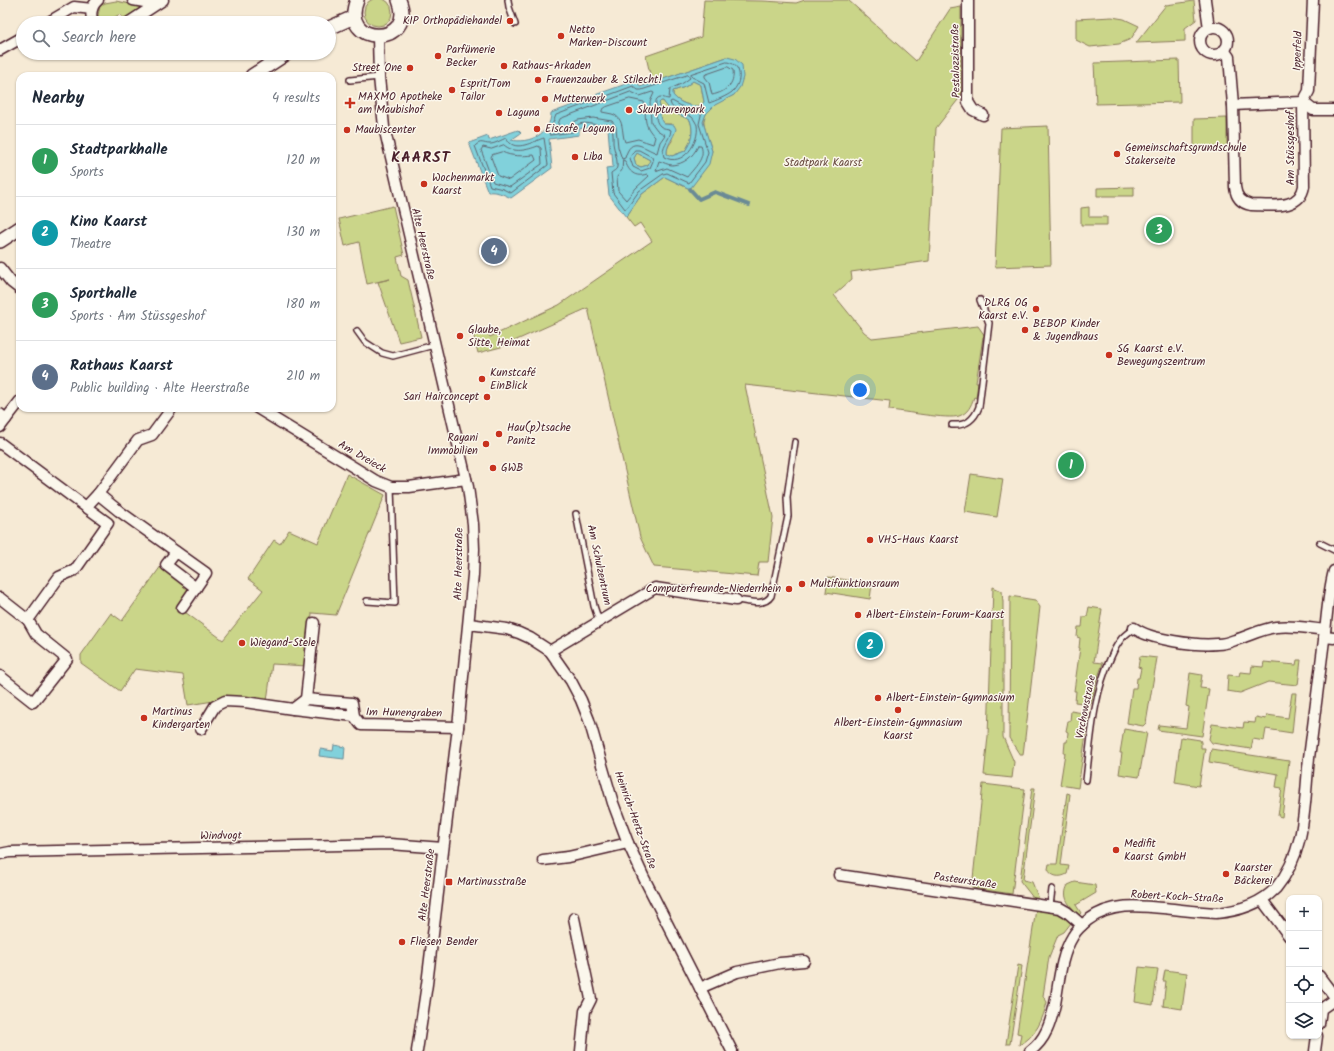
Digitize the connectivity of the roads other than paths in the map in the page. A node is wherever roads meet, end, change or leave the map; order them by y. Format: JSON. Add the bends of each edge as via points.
{"nodes":[{"id":1,"x":98,"y":0,"type":"edge"},
{"id":2,"x":133,"y":0,"type":"edge"},
{"id":3,"x":357,"y":0,"type":"edge"},
{"id":4,"x":399,"y":0,"type":"edge"},
{"id":5,"x":508,"y":0,"type":"edge"},
{"id":6,"x":968,"y":0,"type":"edge"},
{"id":7,"x":1205,"y":0,"type":"edge"},
{"id":8,"x":1313,"y":0,"type":"edge"},
{"id":9,"x":159,"y":2,"type":"edge"},
{"id":10,"x":92,"y":10,"type":"junction"},
{"id":11,"x":59,"y":16,"type":"edge"},
{"id":12,"x":91,"y":16,"type":"edge"},
{"id":13,"x":138,"y":16,"type":"edge"},
{"id":14,"x":354,"y":18,"type":"junction"},
{"id":15,"x":515,"y":24,"type":"dead end"},
{"id":16,"x":336,"y":25,"type":"edge"},
{"id":17,"x":1210,"y":28,"type":"junction"},
{"id":18,"x":378,"y":36,"type":"junction"},
{"id":19,"x":16,"y":41,"type":"edge"},
{"id":20,"x":0,"y":50,"type":"edge"},
{"id":21,"x":1224,"y":50,"type":"junction"},
{"id":22,"x":278,"y":60,"type":"edge"},
{"id":23,"x":262,"y":72,"type":"edge"},
{"id":24,"x":379,"y":78,"type":"junction"},
{"id":25,"x":350,"y":80,"type":"dead end"},
{"id":26,"x":1303,"y":102,"type":"junction"},
{"id":27,"x":1233,"y":105,"type":"junction"},
{"id":28,"x":1334,"y":110,"type":"edge"},
{"id":29,"x":983,"y":115,"type":"dead end"},
{"id":30,"x":16,"y":231,"type":"edge"},
{"id":31,"x":0,"y":241,"type":"edge"},
{"id":32,"x":0,"y":268,"type":"edge"},
{"id":33,"x":16,"y":286,"type":"edge"},
{"id":34,"x":980,"y":300,"type":"dead end"},
{"id":35,"x":357,"y":331,"type":"dead end"},
{"id":36,"x":434,"y":345,"type":"junction"},
{"id":37,"x":16,"y":405,"type":"edge"},
{"id":38,"x":169,"y":412,"type":"edge"},
{"id":39,"x":263,"y":412,"type":"edge"},
{"id":40,"x":2,"y":420,"type":"edge"},
{"id":41,"x":952,"y":425,"type":"dead end"},
{"id":42,"x":796,"y":442,"type":"dead end"},
{"id":43,"x":0,"y":443,"type":"edge"},
{"id":44,"x":466,"y":479,"type":"junction"},
{"id":45,"x":391,"y":487,"type":"junction"},
{"id":46,"x":98,"y":494,"type":"junction"},
{"id":47,"x":86,"y":507,"type":"junction"},
{"id":48,"x":119,"y":511,"type":"junction"},
{"id":49,"x":576,"y":514,"type":"dead end"},
{"id":50,"x":108,"y":523,"type":"junction"},
{"id":51,"x":1320,"y":543,"type":"dead end"},
{"id":52,"x":1334,"y":550,"type":"edge"},
{"id":53,"x":176,"y":552,"type":"junction"},
{"id":54,"x":1334,"y":571,"type":"edge"},
{"id":55,"x":196,"y":588,"type":"junction"},
{"id":56,"x":0,"y":598,"type":"edge"},
{"id":57,"x":736,"y":600,"type":"joint"},
{"id":58,"x":367,"y":602,"type":"dead end"},
{"id":59,"x":182,"y":608,"type":"dead end"},
{"id":60,"x":28,"y":620,"type":"junction"},
{"id":61,"x":599,"y":621,"type":"junction"},
{"id":62,"x":314,"y":623,"type":"dead end"},
{"id":63,"x":469,"y":624,"type":"junction"},
{"id":64,"x":1134,"y":628,"type":"joint"},
{"id":65,"x":1328,"y":635,"type":"edge"},
{"id":66,"x":550,"y":651,"type":"junction"},
{"id":67,"x":0,"y":676,"type":"edge"},
{"id":68,"x":306,"y":699,"type":"junction"},
{"id":69,"x":293,"y":709,"type":"junction"},
{"id":70,"x":354,"y":716,"type":"junction"},
{"id":71,"x":458,"y":727,"type":"junction"},
{"id":72,"x":200,"y":729,"type":"dead end"},
{"id":73,"x":1086,"y":780,"type":"dead end"},
{"id":74,"x":628,"y":843,"type":"junction"},
{"id":75,"x":444,"y":848,"type":"junction"},
{"id":76,"x":5,"y":853,"type":"edge"},
{"id":77,"x":543,"y":860,"type":"dead end"},
{"id":78,"x":839,"y":875,"type":"dead end"},
{"id":79,"x":1052,"y":889,"type":"dead end"},
{"id":80,"x":1262,"y":900,"type":"junction"},
{"id":81,"x":1050,"y":906,"type":"junction"},
{"id":82,"x":574,"y":918,"type":"dead end"},
{"id":83,"x":1082,"y":925,"type":"junction"},
{"id":84,"x":1286,"y":932,"type":"edge"},
{"id":85,"x":804,"y":961,"type":"dead end"},
{"id":86,"x":1322,"y":980,"type":"edge"},
{"id":87,"x":700,"y":988,"type":"junction"},
{"id":88,"x":1333,"y":993,"type":"edge"},
{"id":89,"x":1322,"y":1009,"type":"edge"},
{"id":90,"x":1316,"y":1039,"type":"edge"},
{"id":91,"x":417,"y":1051,"type":"edge"},
{"id":92,"x":582,"y":1051,"type":"edge"},
{"id":93,"x":732,"y":1051,"type":"edge"},
{"id":94,"x":1030,"y":1051,"type":"edge"},
{"id":95,"x":1314,"y":1051,"type":"edge"}],
"edges":[{"from":1,"to":10,"type":"street"},
{"from":2,"to":9,"type":"street"},
{"from":3,"to":14,"type":"street"},
{"from":4,"to":18,"type":"street","via":[[402,16],[399,24],[386,35]]},
{"from":5,"to":15,"type":"lane"},
{"from":6,"to":29,"type":"street","name":"Pestalozzistraße","via":[[968,102],[973,110]]},
{"from":7,"to":17,"type":"street"},
{"from":8,"to":26,"type":"street","name":"Ipperfeld","via":[[1309,91]]},
{"from":9,"to":13,"type":"street"},
{"from":10,"to":11,"type":"street","via":[[74,7]]},
{"from":10,"to":12,"type":"street"},
{"from":14,"to":16,"type":"street"},
{"from":14,"to":18,"type":"street","via":[[363,31]]},
{"from":17,"to":21,"type":"street","name":"Am Stüssgeshof","via":[[1219,28],[1225,33],[1227,44]]},
{"from":17,"to":21,"type":"street","via":[[1202,34],[1202,48],[1209,54]]},
{"from":18,"to":24,"type":"street","name":"Alte Heerstraße"},
{"from":19,"to":20,"type":"street"},
{"from":21,"to":27,"type":"street","name":"Am Stüssgeshof","via":[[1229,57]]},
{"from":22,"to":23,"type":"street"},
{"from":24,"to":25,"type":"lane"},
{"from":24,"to":36,"type":"street","name":"Alte Heerstraße","via":[[389,148]]},
{"from":26,"to":27,"type":"street","name":"Am Stüssgeshof"},
{"from":26,"to":27,"type":"street","name":"Am Stüssgeshof","via":[[1303,190],[1296,201],[1287,204],[1251,205],[1238,198],[1235,188]]},
{"from":26,"to":28,"type":"street","via":[[1313,110]]},
{"from":30,"to":31,"type":"street"},
{"from":32,"to":33,"type":"street"},
{"from":34,"to":41,"type":"lane","via":[[989,323],[979,407],[970,421]]},
{"from":35,"to":36,"type":"lane","via":[[365,342],[382,353],[393,356]]},
{"from":36,"to":44,"type":"street","name":"Alte Heerstraße"},
{"from":37,"to":40,"type":"street"},
{"from":38,"to":46,"type":"street","via":[[152,435],[138,440]]},
{"from":39,"to":45,"type":"street","name":"Am Dreieck","via":[[360,472]]},
{"from":42,"to":57,"type":"lane","via":[[787,497],[788,516],[772,596],[761,602]]},
{"from":43,"to":47,"type":"street"},
{"from":44,"to":45,"type":"street","name":"Am Dreieck"},
{"from":44,"to":63,"type":"street","name":"Alte Heerstraße","via":[[474,549]]},
{"from":45,"to":58,"type":"lane","via":[[395,603]]},
{"from":46,"to":47,"type":"street"},
{"from":46,"to":48,"type":"street"},
{"from":47,"to":50,"type":"street"},
{"from":48,"to":50,"type":"street"},
{"from":48,"to":53,"type":"street"},
{"from":49,"to":61,"type":"lane","name":"Am Schulzentrum"},
{"from":50,"to":60,"type":"street","via":[[75,570],[59,577]]},
{"from":51,"to":52,"type":"lane"},
{"from":53,"to":55,"type":"street","via":[[166,565]]},
{"from":53,"to":55,"type":"street","via":[[206,573]]},
{"from":54,"to":65,"type":"street","name":"Robert-Koch-Straße"},
{"from":55,"to":59,"type":"street"},
{"from":56,"to":60,"type":"street"},
{"from":57,"to":61,"type":"street","name":"Am Schulzentrum","via":[[655,588]]},
{"from":60,"to":67,"type":"street","via":[[36,634],[67,659],[33,702]]},
{"from":61,"to":66,"type":"street","name":"Am Schulzentrum"},
{"from":62,"to":68,"type":"street"},
{"from":63,"to":66,"type":"street","name":"Heinrich-Hertz-Straße","via":[[507,629]]},
{"from":63,"to":71,"type":"street","name":"Alte Heerstraße"},
{"from":64,"to":65,"type":"street","name":"Virchowstraße","via":[[1154,638],[1212,644],[1236,640],[1275,627],[1302,627]]},
{"from":64,"to":73,"type":"lane","name":"Virchowstraße","via":[[1119,642],[1100,685]]},
{"from":65,"to":80,"type":"street","name":"Robert-Koch-Straße","via":[[1300,837],[1286,872],[1275,888]]},
{"from":66,"to":74,"type":"street","name":"Heinrich-Hertz-Straße","via":[[571,681],[586,710],[613,803]]},
{"from":68,"to":69,"type":"street"},
{"from":68,"to":70,"type":"street","name":"Im Hunengraben","via":[[352,703]]},
{"from":69,"to":70,"type":"street","name":"Im Hunengraben"},
{"from":69,"to":72,"type":"street","name":"Im Hunengraben","via":[[225,700],[215,706]]},
{"from":70,"to":71,"type":"street","name":"Im Hunengraben","via":[[361,725]]},
{"from":71,"to":75,"type":"street","name":"Alte Heerstraße"},
{"from":74,"to":77,"type":"street"},
{"from":74,"to":87,"type":"street","name":"Heinrich-Hertz-Straße"},
{"from":75,"to":76,"type":"street","name":"Windvogt","via":[[390,844]]},
{"from":75,"to":91,"type":"street","name":"Alte Heerstraße","via":[[428,984]]},
{"from":78,"to":81,"type":"street","name":"Pasteurstraße"},
{"from":79,"to":81,"type":"lane"},
{"from":80,"to":83,"type":"street","name":"Robert-Koch-Straße","via":[[1238,910],[1216,913],[1135,906],[1118,907],[1095,915]]},
{"from":80,"to":84,"type":"street"},
{"from":81,"to":83,"type":"street","name":"Pasteurstraße","via":[[1063,909]]},
{"from":82,"to":92,"type":"street","via":[[591,999],[585,1011]]},
{"from":83,"to":94,"type":"street","name":"Robert-Koch-Straße","via":[[1073,935],[1066,952],[1048,1027],[1040,1042]]},
{"from":85,"to":87,"type":"street","via":[[737,972]]},
{"from":86,"to":88,"type":"street"},
{"from":87,"to":93,"type":"street","name":"Heinrich-Hertz-Straße"},
{"from":88,"to":89,"type":"street"},
{"from":90,"to":95,"type":"street"}]}
